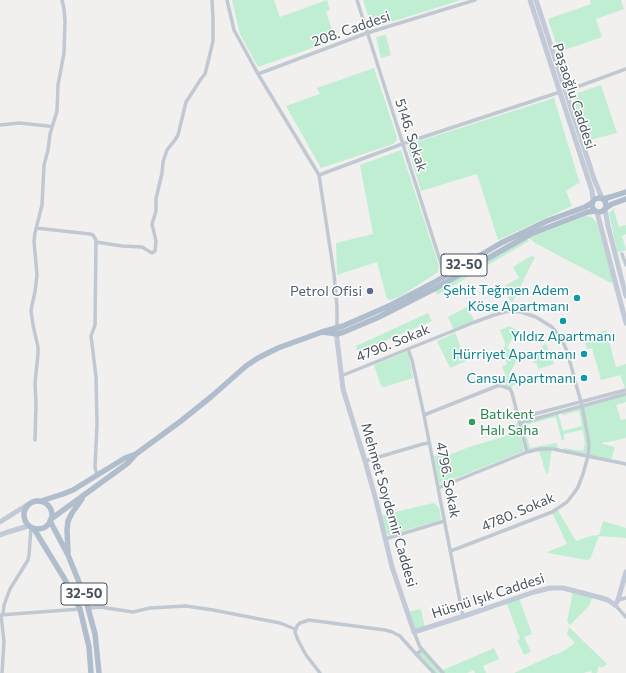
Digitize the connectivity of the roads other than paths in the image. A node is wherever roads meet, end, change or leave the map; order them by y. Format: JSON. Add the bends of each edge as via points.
{"nodes":[{"id":1,"x":62,"y":0,"type":"edge"},
{"id":2,"x":212,"y":0,"type":"edge"},
{"id":3,"x":227,"y":0,"type":"edge"},
{"id":4,"x":357,"y":0,"type":"edge"},
{"id":5,"x":475,"y":0,"type":"edge"},
{"id":6,"x":530,"y":0,"type":"edge"},
{"id":7,"x":536,"y":0,"type":"edge"},
{"id":8,"x":367,"y":33,"type":"junction"},
{"id":9,"x":626,"y":69,"type":"edge"},
{"id":10,"x":258,"y":74,"type":"junction"},
{"id":11,"x":566,"y":91,"type":"junction"},
{"id":12,"x":560,"y":92,"type":"junction"},
{"id":13,"x":0,"y":125,"type":"edge"},
{"id":14,"x":52,"y":127,"type":"junction"},
{"id":15,"x":402,"y":144,"type":"junction"},
{"id":16,"x":319,"y":175,"type":"junction"},
{"id":17,"x":626,"y":192,"type":"edge"},
{"id":18,"x":602,"y":198,"type":"junction"},
{"id":19,"x":626,"y":198,"type":"edge"},
{"id":20,"x":593,"y":202,"type":"junction"},
{"id":21,"x":605,"y":208,"type":"junction"},
{"id":22,"x":596,"y":211,"type":"junction"},
{"id":23,"x":36,"y":228,"type":"junction"},
{"id":24,"x":96,"y":242,"type":"junction"},
{"id":25,"x":624,"y":253,"type":"edge"},
{"id":26,"x":616,"y":256,"type":"junction"},
{"id":27,"x":626,"y":265,"type":"edge"},
{"id":28,"x":444,"y":276,"type":"junction"},
{"id":29,"x":626,"y":296,"type":"edge"},
{"id":30,"x":626,"y":323,"type":"edge"},
{"id":31,"x":337,"y":331,"type":"junction"},
{"id":32,"x":408,"y":349,"type":"junction"},
{"id":33,"x":341,"y":376,"type":"junction"},
{"id":34,"x":626,"y":390,"type":"edge"},
{"id":35,"x":626,"y":394,"type":"edge"},
{"id":36,"x":581,"y":404,"type":"junction"},
{"id":37,"x":424,"y":415,"type":"junction"},
{"id":38,"x":519,"y":421,"type":"junction"},
{"id":39,"x":35,"y":440,"type":"dead end"},
{"id":40,"x":429,"y":443,"type":"junction"},
{"id":41,"x":527,"y":452,"type":"junction"},
{"id":42,"x":136,"y":454,"type":"junction"},
{"id":43,"x":588,"y":456,"type":"junction"},
{"id":44,"x":365,"y":461,"type":"junction"},
{"id":45,"x":626,"y":464,"type":"edge"},
{"id":46,"x":97,"y":475,"type":"junction"},
{"id":47,"x":438,"y":488,"type":"junction"},
{"id":48,"x":84,"y":495,"type":"junction"},
{"id":49,"x":41,"y":501,"type":"junction"},
{"id":50,"x":27,"y":505,"type":"junction"},
{"id":51,"x":51,"y":520,"type":"junction"},
{"id":52,"x":444,"y":521,"type":"junction"},
{"id":53,"x":0,"y":522,"type":"edge"},
{"id":54,"x":31,"y":527,"type":"junction"},
{"id":55,"x":0,"y":535,"type":"edge"},
{"id":56,"x":385,"y":539,"type":"junction"},
{"id":57,"x":450,"y":551,"type":"junction"},
{"id":58,"x":68,"y":555,"type":"junction"},
{"id":59,"x":626,"y":572,"type":"edge"},
{"id":60,"x":626,"y":598,"type":"edge"},
{"id":61,"x":617,"y":603,"type":"junction"},
{"id":62,"x":80,"y":608,"type":"junction"},
{"id":63,"x":89,"y":608,"type":"junction"},
{"id":64,"x":1,"y":615,"type":"edge"},
{"id":65,"x":463,"y":617,"type":"junction"},
{"id":66,"x":626,"y":617,"type":"edge"},
{"id":67,"x":295,"y":629,"type":"junction"},
{"id":68,"x":414,"y":632,"type":"junction"},
{"id":69,"x":422,"y":650,"type":"junction"},
{"id":70,"x":416,"y":654,"type":"junction"},
{"id":71,"x":2,"y":673,"type":"edge"},
{"id":72,"x":91,"y":673,"type":"edge"},
{"id":73,"x":99,"y":673,"type":"edge"},
{"id":74,"x":320,"y":673,"type":"edge"},
{"id":75,"x":434,"y":673,"type":"edge"},
{"id":76,"x":443,"y":673,"type":"edge"}],
"edges":[{"from":1,"to":14,"type":"street","via":[[65,21],[64,53],[58,85],[57,111]]},
{"from":2,"to":24,"type":"street","via":[[213,41],[205,74],[187,100],[178,135],[168,148],[164,162],[152,224],[156,241],[155,251],[152,254],[142,247]]},
{"from":3,"to":10,"type":"street","via":[[234,30]]},
{"from":4,"to":8,"type":"street","name":"5146. Sokak"},
{"from":5,"to":8,"type":"street","name":"208. Caddesi"},
{"from":6,"to":12,"type":"street","name":"Paşaoğlu Caddesi"},
{"from":7,"to":11,"type":"street","name":"Paşaoğlu Caddesi"},
{"from":8,"to":10,"type":"street","name":"208. Caddesi"},
{"from":8,"to":15,"type":"street","name":"5146. Sokak"},
{"from":9,"to":11,"type":"street"},
{"from":10,"to":16,"type":"street"},
{"from":11,"to":18,"type":"street","name":"Paşaoğlu Caddesi"},
{"from":12,"to":15,"type":"street"},
{"from":12,"to":20,"type":"street","name":"Paşaoğlu Caddesi","via":[[593,194]]},
{"from":13,"to":14,"type":"street","via":[[18,123]]},
{"from":14,"to":23,"type":"street","via":[[43,170],[42,206]]},
{"from":15,"to":16,"type":"street"},
{"from":15,"to":28,"type":"street","name":"5146. Sokak"},
{"from":16,"to":31,"type":"street","via":[[334,274]]},
{"from":17,"to":18,"type":"main road"},
{"from":18,"to":20,"type":"main road","via":[[597,198]]},
{"from":18,"to":21,"type":"main road","via":[[606,204]]},
{"from":19,"to":21,"type":"main road"},
{"from":20,"to":22,"type":"main road","via":[[592,208]]},
{"from":20,"to":28,"type":"main road","number":"32-50","via":[[522,232]]},
{"from":21,"to":22,"type":"main road","via":[[600,212]]},
{"from":21,"to":26,"type":"street"},
{"from":22,"to":30,"type":"street"},
{"from":22,"to":31,"type":"main road","number":"32-50","via":[[531,234],[401,306],[344,332]]},
{"from":23,"to":24,"type":"street","via":[[90,234]]},
{"from":23,"to":39,"type":"street","via":[[34,246],[37,275],[31,311],[38,350]]},
{"from":24,"to":46,"type":"street","via":[[95,325],[91,336],[96,377]]},
{"from":25,"to":26,"type":"street"},
{"from":25,"to":27,"type":"street"},
{"from":26,"to":29,"type":"street"},
{"from":28,"to":31,"type":"main road","number":"32-50"},
{"from":31,"to":33,"type":"street","name":"Mehmet Soydemir Caddesi"},
{"from":31,"to":42,"type":"main road","number":"32-50","via":[[322,332],[258,358]]},
{"from":32,"to":33,"type":"street","name":"4790. Sokak"},
{"from":32,"to":36,"type":"street","name":"4790. Sokak","via":[[499,313],[515,311],[531,315],[557,331],[563,341]]},
{"from":32,"to":37,"type":"street","name":"4796. Sokak"},
{"from":33,"to":44,"type":"street","name":"Mehmet Soydemir Caddesi"},
{"from":34,"to":36,"type":"street"},
{"from":35,"to":36,"type":"street"},
{"from":36,"to":38,"type":"street"},
{"from":36,"to":43,"type":"street","name":"4780. Sokak","via":[[588,437]]},
{"from":37,"to":38,"type":"street","via":[[502,386],[511,392]]},
{"from":37,"to":40,"type":"street","name":"4796. Sokak"},
{"from":38,"to":41,"type":"street"},
{"from":40,"to":44,"type":"street"},
{"from":40,"to":47,"type":"street","name":"4796. Sokak"},
{"from":41,"to":43,"type":"street","via":[[547,449]]},
{"from":41,"to":47,"type":"street"},
{"from":42,"to":46,"type":"main road","number":"32-50"},
{"from":42,"to":48,"type":"main road","number":"32-50","via":[[128,463]]},
{"from":43,"to":45,"type":"street"},
{"from":43,"to":57,"type":"street","name":"4780. Sokak","via":[[578,486],[571,498],[562,506]]},
{"from":44,"to":56,"type":"street","name":"Mehmet Soydemir Caddesi"},
{"from":46,"to":49,"type":"main road","number":"32-50","via":[[73,490]]},
{"from":47,"to":52,"type":"street","name":"4796. Sokak"},
{"from":48,"to":51,"type":"main road","number":"32-50"},
{"from":48,"to":58,"type":"main road","via":[[68,521]]},
{"from":49,"to":50,"type":"main road"},
{"from":49,"to":51,"type":"main road","via":[[52,511]]},
{"from":50,"to":53,"type":"street"},
{"from":50,"to":54,"type":"main road","via":[[23,516]]},
{"from":51,"to":54,"type":"main road","via":[[44,528]]},
{"from":51,"to":58,"type":"main road","number":"32-50"},
{"from":52,"to":56,"type":"street"},
{"from":52,"to":57,"type":"street","name":"4796. Sokak"},
{"from":54,"to":55,"type":"street"},
{"from":54,"to":62,"type":"main road","number":"32-50"},
{"from":54,"to":64,"type":"street","via":[[28,560],[10,589]]},
{"from":56,"to":68,"type":"street","name":"Mehmet Soydemir Caddesi"},
{"from":57,"to":65,"type":"street","name":"4796. Sokak"},
{"from":58,"to":63,"type":"main road","number":"32-50"},
{"from":59,"to":61,"type":"street"},
{"from":60,"to":61,"type":"street"},
{"from":61,"to":65,"type":"street","name":"Hüsnü Işık Caddesi","via":[[563,588],[554,588],[534,592]]},
{"from":61,"to":66,"type":"street"},
{"from":62,"to":64,"type":"street"},
{"from":62,"to":72,"type":"main road","number":"32-50","via":[[89,647]]},
{"from":63,"to":67,"type":"street","via":[[133,612],[150,608],[186,606],[280,623]]},
{"from":63,"to":73,"type":"main road","number":"32-50"},
{"from":64,"to":71,"type":"street","via":[[4,642]]},
{"from":65,"to":68,"type":"street","name":"Hüsnü Işık Caddesi"},
{"from":67,"to":70,"type":"street","via":[[300,623],[309,620],[385,630],[400,636]]},
{"from":67,"to":74,"type":"street","via":[[306,655]]},
{"from":68,"to":69,"type":"street","name":"Mehmet Soydemir Caddesi"},
{"from":69,"to":70,"type":"street"},
{"from":69,"to":76,"type":"street","name":"Mehmet Soydemir Caddesi"},
{"from":70,"to":75,"type":"street"}]}
